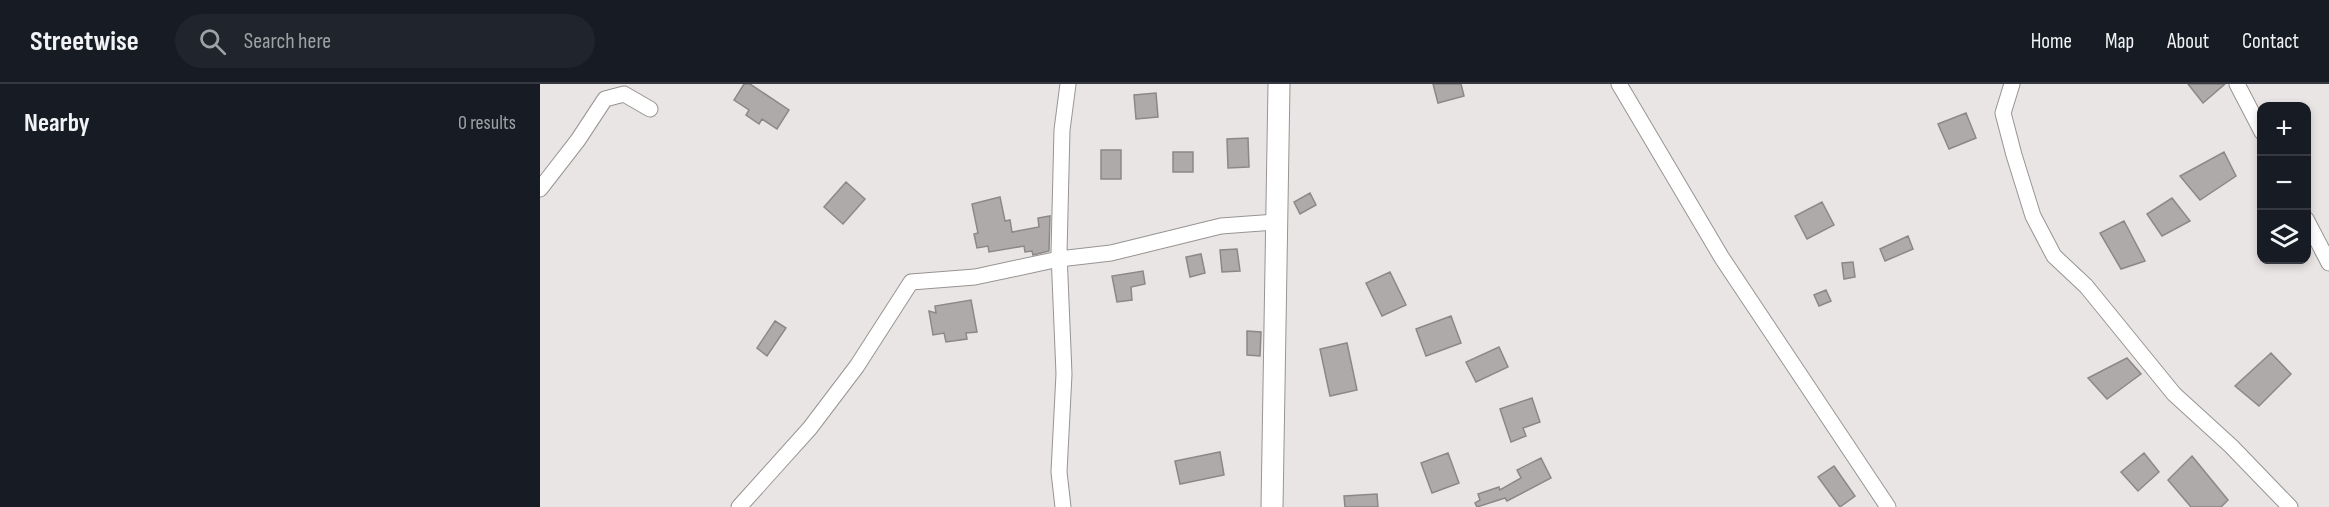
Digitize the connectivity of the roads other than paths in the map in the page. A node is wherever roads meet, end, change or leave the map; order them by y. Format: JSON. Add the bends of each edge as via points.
{"nodes":[{"id":1,"x":1068,"y":84,"type":"edge"},
{"id":2,"x":1279,"y":84,"type":"edge"},
{"id":3,"x":1619,"y":84,"type":"edge"},
{"id":4,"x":2012,"y":84,"type":"edge"},
{"id":5,"x":2237,"y":84,"type":"edge"},
{"id":6,"x":650,"y":109,"type":"dead end"},
{"id":7,"x":2257,"y":122,"type":"edge"},
{"id":8,"x":540,"y":189,"type":"edge"},
{"id":9,"x":1276,"y":222,"type":"junction"},
{"id":10,"x":2311,"y":227,"type":"edge"},
{"id":11,"x":1059,"y":259,"type":"junction"},
{"id":12,"x":2329,"y":263,"type":"edge"},
{"id":13,"x":739,"y":507,"type":"edge"},
{"id":14,"x":1063,"y":507,"type":"edge"},
{"id":15,"x":1272,"y":507,"type":"edge"},
{"id":16,"x":1888,"y":507,"type":"edge"},
{"id":17,"x":2290,"y":507,"type":"edge"}],
"edges":[{"from":1,"to":11,"type":"street","via":[[1062,130]]},
{"from":2,"to":9,"type":"main road"},
{"from":3,"to":16,"type":"street","via":[[1722,258]]},
{"from":4,"to":17,"type":"street","via":[[2003,114],[2033,216],[2054,256],[2086,286],[2174,394]]},
{"from":5,"to":7,"type":"street"},
{"from":6,"to":8,"type":"street","via":[[624,94],[605,99]]},
{"from":9,"to":11,"type":"street","via":[[1221,226],[1111,253]]},
{"from":9,"to":15,"type":"main road"},
{"from":10,"to":12,"type":"street"},
{"from":11,"to":13,"type":"street","via":[[975,277],[911,282],[851,375],[810,428]]},
{"from":11,"to":14,"type":"street","via":[[1064,374],[1059,472]]}]}
